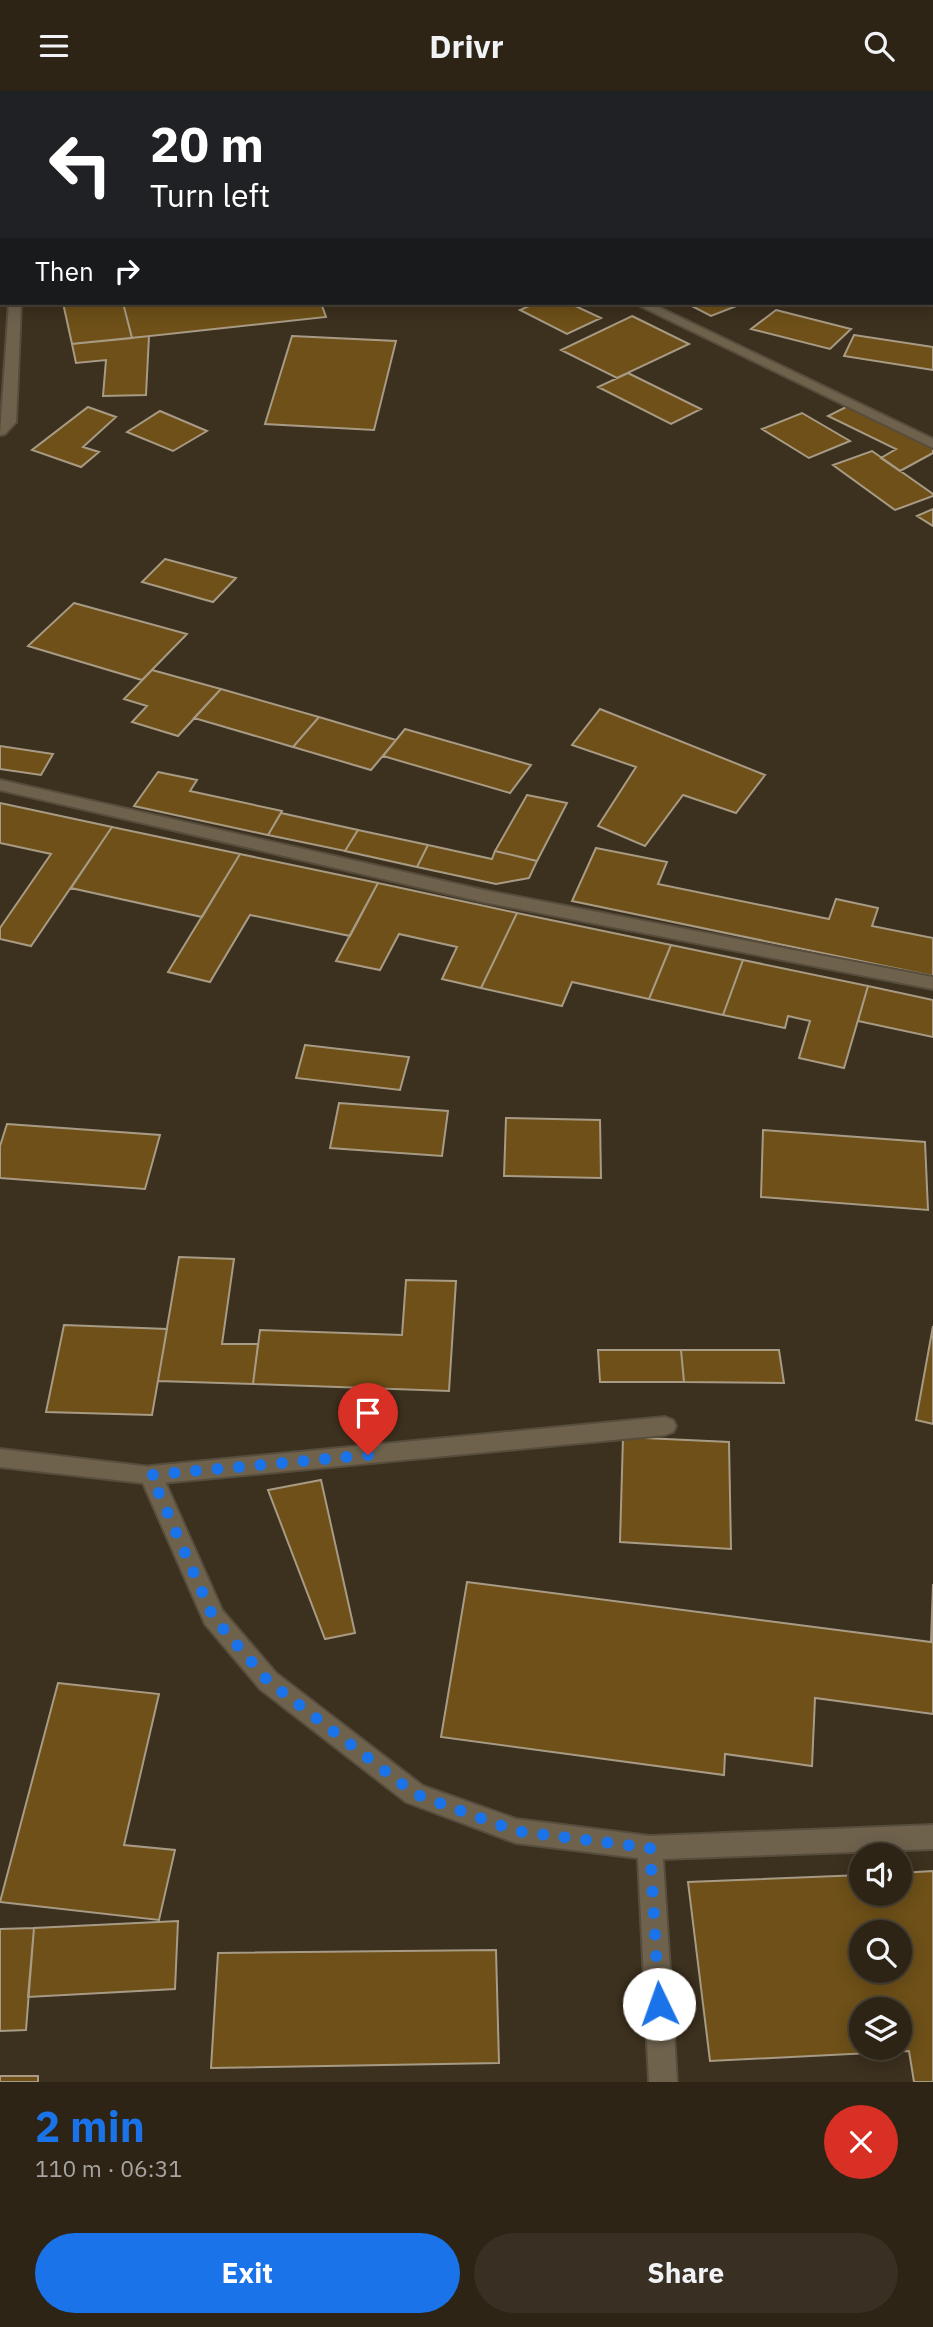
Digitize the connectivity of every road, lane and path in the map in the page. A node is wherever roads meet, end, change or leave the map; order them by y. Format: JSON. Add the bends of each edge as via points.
{"nodes":[{"id":1,"x":19,"y":305,"type":"edge"},
{"id":2,"x":643,"y":305,"type":"edge"},
{"id":3,"x":0,"y":431,"type":"edge"},
{"id":4,"x":933,"y":444,"type":"edge"},
{"id":5,"x":0,"y":785,"type":"edge"},
{"id":6,"x":933,"y":983,"type":"edge"},
{"id":7,"x":665,"y":1426,"type":"dead end"},
{"id":8,"x":0,"y":1458,"type":"edge"},
{"id":9,"x":151,"y":1475,"type":"junction"},
{"id":10,"x":933,"y":1837,"type":"edge"},
{"id":11,"x":650,"y":1848,"type":"junction"},
{"id":12,"x":663,"y":2082,"type":"edge"}],
"edges":[{"from":1,"to":3,"type":"street","via":[[9,422]]},
{"from":2,"to":4,"type":"street"},
{"from":5,"to":6,"type":"street","via":[[483,896]]},
{"from":7,"to":9,"type":"street"},
{"from":8,"to":9,"type":"street"},
{"from":9,"to":11,"type":"street","via":[[213,1617],[268,1681],[415,1794],[516,1831]]},
{"from":10,"to":11,"type":"street"},
{"from":11,"to":12,"type":"street"}]}
